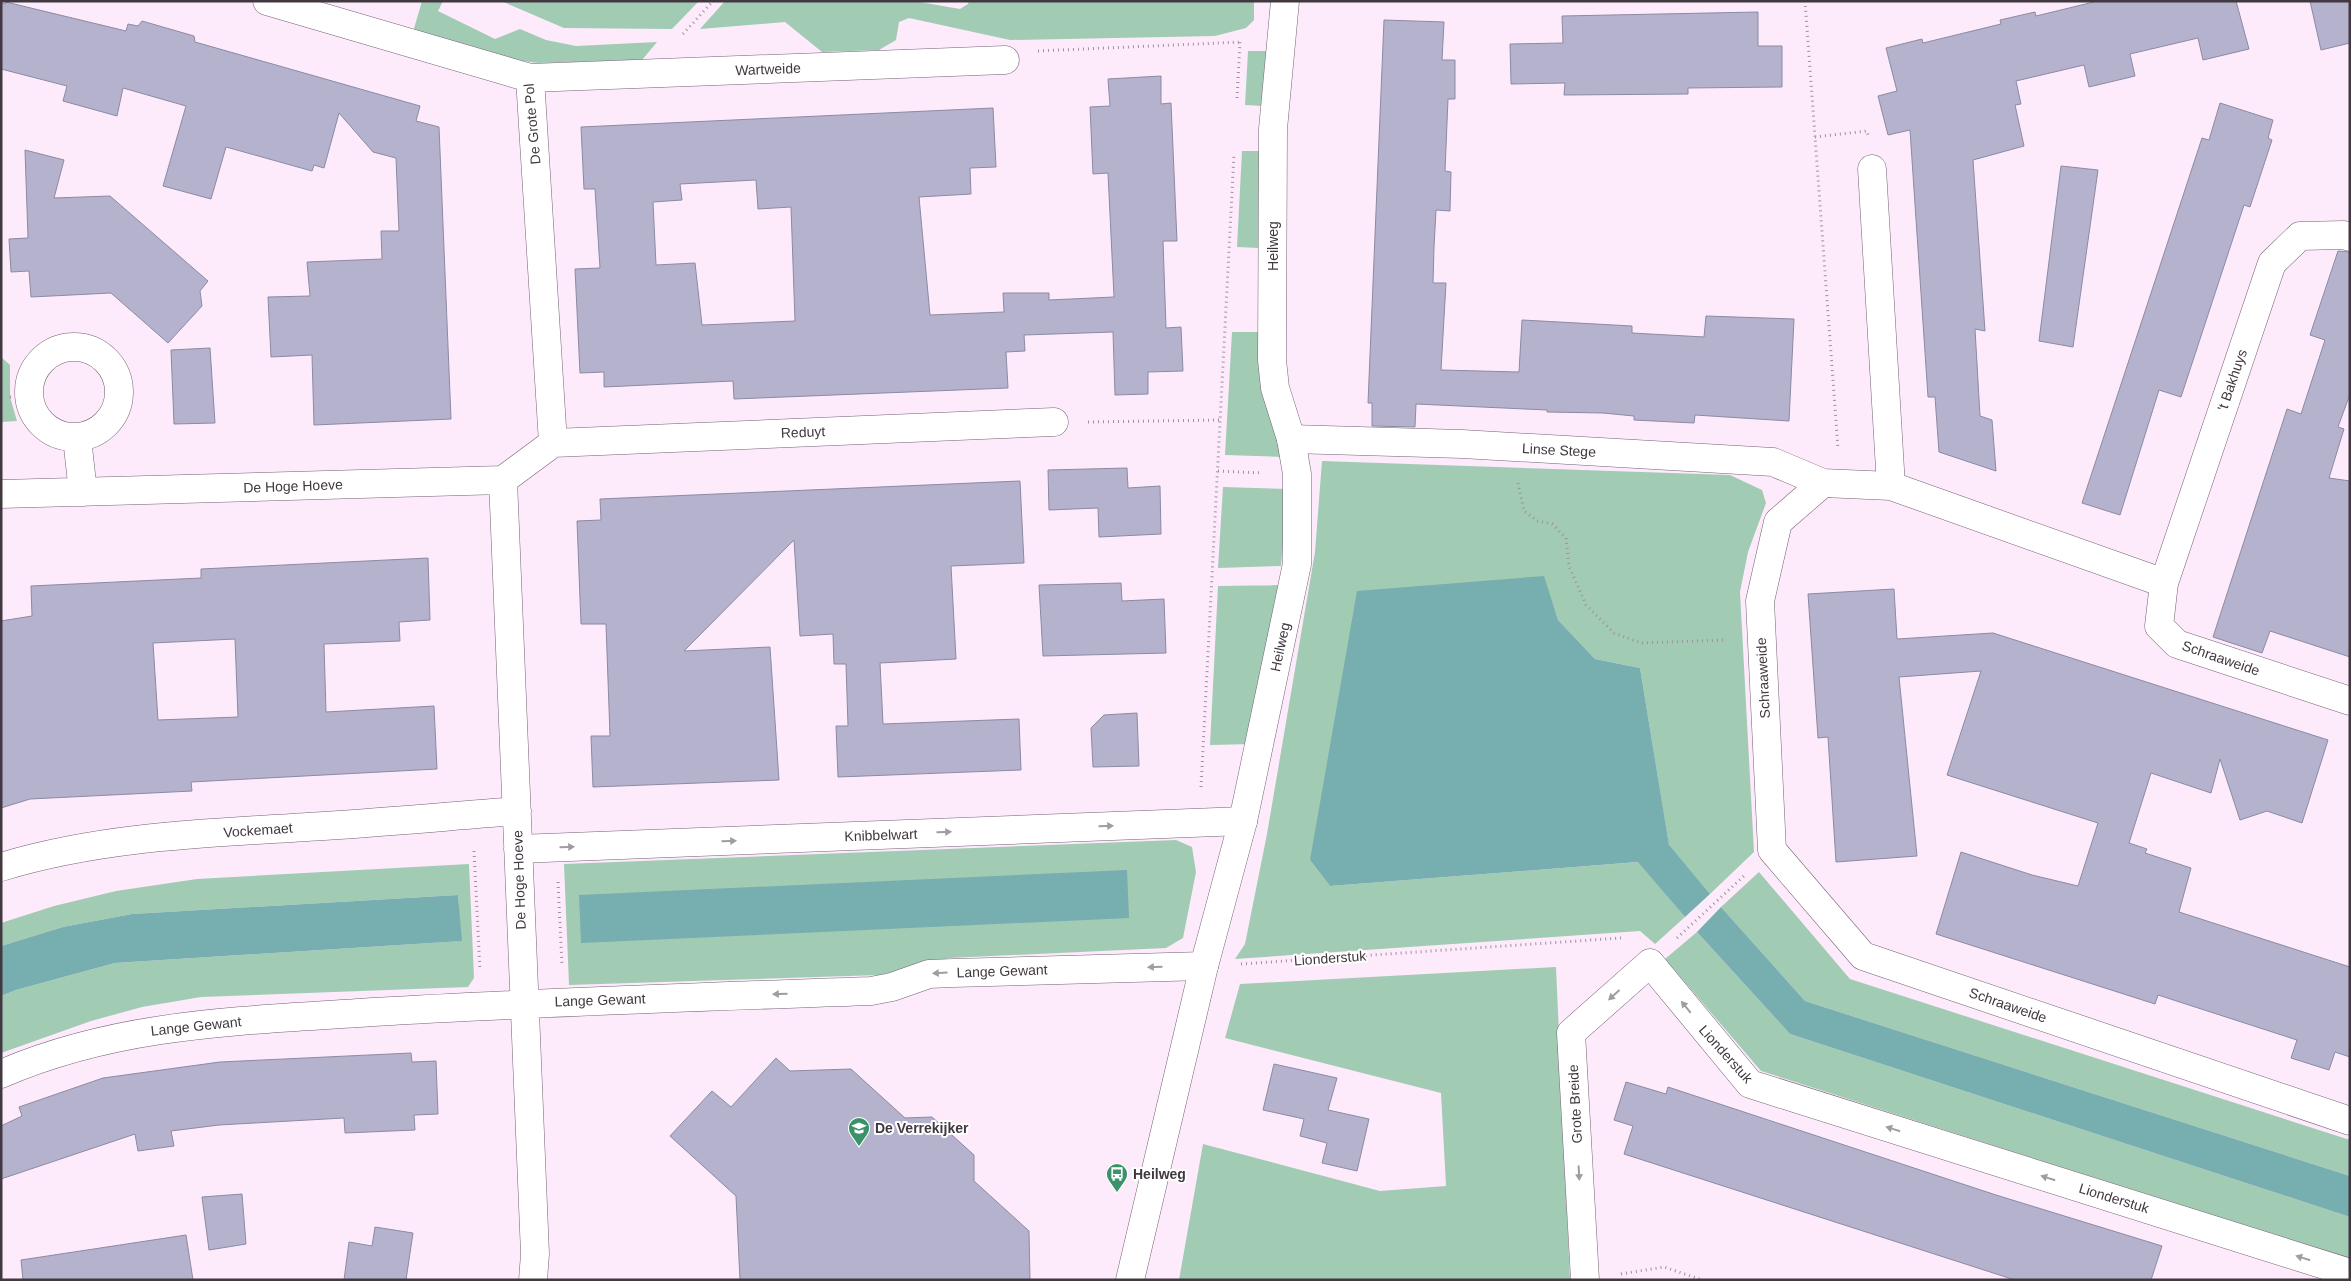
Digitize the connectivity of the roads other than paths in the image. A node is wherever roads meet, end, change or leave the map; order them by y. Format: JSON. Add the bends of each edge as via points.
{"nodes":[{"id":1,"x":267,"y":1,"type":"edge"},
{"id":2,"x":1285,"y":1,"type":"edge"},
{"id":3,"x":1005,"y":60,"type":"road end"},
{"id":4,"x":530,"y":78,"type":"junction"},
{"id":5,"x":1872,"y":169,"type":"dead end"},
{"id":6,"x":2350,"y":237,"type":"edge"},
{"id":7,"x":1054,"y":422,"type":"road end"},
{"id":8,"x":77,"y":438,"type":"junction"},
{"id":9,"x":1291,"y":438,"type":"junction"},
{"id":10,"x":553,"y":443,"type":"junction"},
{"id":11,"x":503,"y":480,"type":"junction"},
{"id":12,"x":1832,"y":483,"type":"junction"},
{"id":13,"x":1891,"y":486,"type":"junction"},
{"id":14,"x":83,"y":492,"type":"junction"},
{"id":15,"x":1,"y":494,"type":"edge"},
{"id":16,"x":2164,"y":583,"type":"junction"},
{"id":17,"x":2350,"y":701,"type":"edge"},
{"id":18,"x":517,"y":811,"type":"junction"},
{"id":19,"x":1244,"y":821,"type":"junction"},
{"id":20,"x":518,"y":849,"type":"junction"},
{"id":21,"x":1,"y":867,"type":"edge"},
{"id":22,"x":1650,"y":963,"type":"joint"},
{"id":23,"x":1204,"y":966,"type":"junction"},
{"id":24,"x":525,"y":1003,"type":"junction"},
{"id":25,"x":1,"y":1074,"type":"edge"},
{"id":26,"x":2350,"y":1121,"type":"edge"},
{"id":27,"x":2350,"y":1273,"type":"edge"},
{"id":28,"x":1585,"y":1279,"type":"edge"},
{"id":29,"x":533,"y":1280,"type":"edge"},
{"id":30,"x":1130,"y":1280,"type":"edge"}],
"edges":[{"from":1,"to":4,"type":"street","name":"De Grote Pol"},
{"from":2,"to":9,"type":"street","name":"Heilweg","via":[[1273,129],[1272,360],[1275,388]]},
{"from":3,"to":4,"type":"street","name":"Wartweide"},
{"from":4,"to":10,"type":"street","name":"De Grote Pol"},
{"from":5,"to":13,"type":"street"},
{"from":6,"to":16,"type":"street","name":"'t Bakhuys","via":[[2300,236],[2272,263]]},
{"from":7,"to":10,"type":"street","name":"Reduyt"},
{"from":8,"to":8,"type":"street","via":[[58,435],[44,426],[20,396],[40,362],[52,353],[71,347],[86,348],[104,358],[115,372],[119,390],[117,406],[109,422],[96,433]]},
{"from":8,"to":14,"type":"street"},
{"from":9,"to":12,"type":"street","name":"Linse Stege","via":[[1462,444],[1773,462]]},
{"from":9,"to":19,"type":"street","name":"Heilweg","via":[[1297,474],[1297,564]]},
{"from":10,"to":11,"type":"street"},
{"from":11,"to":14,"type":"street","name":"De Hoge Hoeve"},
{"from":11,"to":18,"type":"street","name":"De Hoge Hoeve"},
{"from":12,"to":13,"type":"street"},
{"from":12,"to":26,"type":"street","name":"Schraaweide","via":[[1778,522],[1760,601],[1772,850],[1863,956]]},
{"from":13,"to":16,"type":"street"},
{"from":14,"to":15,"type":"street","name":"De Hoge Hoeve"},
{"from":16,"to":17,"type":"street","name":"Schraaweide","via":[[2159,626],[2177,644]]},
{"from":18,"to":20,"type":"street","name":"De Hoge Hoeve"},
{"from":18,"to":21,"type":"street","name":"Vockemaet","via":[[164,837],[85,847]]},
{"from":20,"to":19,"type":"street","name":"Knibbelwart","one_way":true},
{"from":19,"to":23,"type":"street","name":"Heilweg"},
{"from":20,"to":24,"type":"street","name":"De Hoge Hoeve"},
{"from":27,"to":22,"type":"street","name":"Lionderstuk","one_way":true,"via":[[1750,1084]]},
{"from":22,"to":28,"type":"street","name":"Grote Breide","one_way":true,"via":[[1571,1033]]},
{"from":23,"to":24,"type":"street","name":"Lange Gewant","one_way":true,"via":[[929,974],[871,992]]},
{"from":23,"to":30,"type":"street","name":"Heilweg"},
{"from":24,"to":25,"type":"street","name":"Lange Gewant","via":[[193,1024],[90,1044]]},
{"from":24,"to":29,"type":"street","name":"De Hoge Hoeve","via":[[535,1254]]}]}
